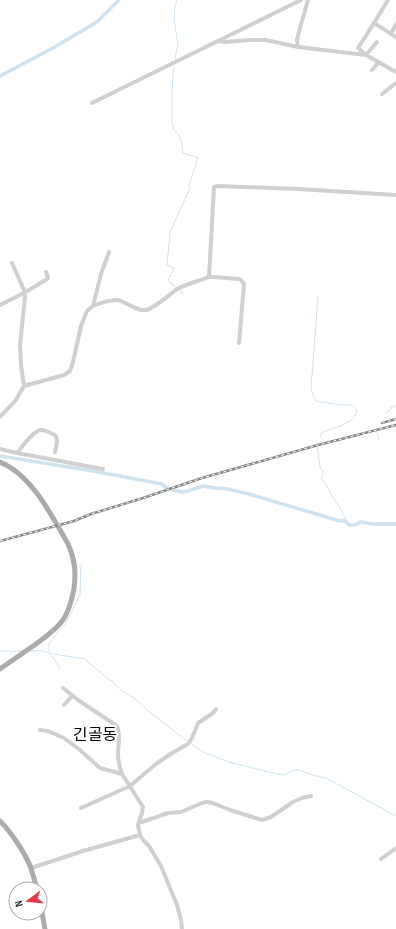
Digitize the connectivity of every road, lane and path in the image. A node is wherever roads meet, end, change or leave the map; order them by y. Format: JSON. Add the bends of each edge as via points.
{"nodes":[{"id":1,"x":300,"y":0,"type":"edge"},
{"id":2,"x":308,"y":0,"type":"edge"},
{"id":3,"x":388,"y":0,"type":"edge"},
{"id":4,"x":374,"y":23,"type":"junction"},
{"id":5,"x":396,"y":24,"type":"edge"},
{"id":6,"x":391,"y":34,"type":"junction"},
{"id":7,"x":396,"y":37,"type":"edge"},
{"id":8,"x":218,"y":41,"type":"junction"},
{"id":9,"x":378,"y":42,"type":"dead end"},
{"id":10,"x":298,"y":47,"type":"junction"},
{"id":11,"x":366,"y":55,"type":"junction"},
{"id":12,"x":380,"y":62,"type":"junction"},
{"id":13,"x":372,"y":70,"type":"dead end"},
{"id":14,"x":396,"y":72,"type":"edge"},
{"id":15,"x":396,"y":83,"type":"edge"},
{"id":16,"x":382,"y":94,"type":"dead end"},
{"id":17,"x":92,"y":103,"type":"dead end"},
{"id":18,"x":396,"y":195,"type":"edge"},
{"id":19,"x":109,"y":252,"type":"dead end"},
{"id":20,"x":12,"y":263,"type":"dead end"},
{"id":21,"x":46,"y":272,"type":"dead end"},
{"id":22,"x":209,"y":277,"type":"junction"},
{"id":23,"x":24,"y":293,"type":"junction"},
{"id":24,"x":0,"y":305,"type":"edge"},
{"id":25,"x":93,"y":306,"type":"junction"},
{"id":26,"x":239,"y":343,"type":"dead end"},
{"id":27,"x":24,"y":386,"type":"junction"},
{"id":28,"x":0,"y":417,"type":"edge"},
{"id":29,"x":0,"y":449,"type":"edge"},
{"id":30,"x":55,"y":452,"type":"dead end"},
{"id":31,"x":17,"y":453,"type":"junction"},
{"id":32,"x":0,"y":462,"type":"edge"},
{"id":33,"x":103,"y":469,"type":"dead end"},
{"id":34,"x":0,"y":669,"type":"edge"},
{"id":35,"x":62,"y":688,"type":"dead end"},
{"id":36,"x":72,"y":696,"type":"junction"},
{"id":37,"x":64,"y":705,"type":"dead end"},
{"id":38,"x":216,"y":709,"type":"dead end"},
{"id":39,"x":40,"y":730,"type":"dead end"},
{"id":40,"x":122,"y":774,"type":"junction"},
{"id":41,"x":130,"y":786,"type":"junction"},
{"id":42,"x":311,"y":796,"type":"dead end"},
{"id":43,"x":81,"y":808,"type":"dead end"},
{"id":44,"x":0,"y":821,"type":"edge"},
{"id":45,"x":139,"y":823,"type":"junction"},
{"id":46,"x":140,"y":835,"type":"junction"},
{"id":47,"x":396,"y":848,"type":"edge"},
{"id":48,"x":381,"y":860,"type":"dead end"},
{"id":49,"x":31,"y":868,"type":"junction"},
{"id":50,"x":35,"y":881,"type":"edge"},
{"id":51,"x":182,"y":929,"type":"edge"}],
"edges":[{"from":1,"to":8,"type":"street"},
{"from":2,"to":10,"type":"street","via":[[297,40]]},
{"from":3,"to":4,"type":"street"},
{"from":4,"to":6,"type":"street"},
{"from":4,"to":11,"type":"street","via":[[358,48]]},
{"from":5,"to":6,"type":"street"},
{"from":6,"to":7,"type":"street"},
{"from":8,"to":10,"type":"street","via":[[266,40]]},
{"from":8,"to":17,"type":"street"},
{"from":9,"to":11,"type":"street"},
{"from":10,"to":11,"type":"street"},
{"from":11,"to":12,"type":"street"},
{"from":12,"to":13,"type":"street"},
{"from":12,"to":14,"type":"street"},
{"from":15,"to":16,"type":"street"},
{"from":18,"to":22,"type":"street","via":[[214,187]]},
{"from":19,"to":25,"type":"street"},
{"from":20,"to":23,"type":"street"},
{"from":21,"to":23,"type":"street","via":[[47,279]]},
{"from":22,"to":25,"type":"street","via":[[179,288],[147,310],[116,300]]},
{"from":22,"to":26,"type":"street","via":[[243,282]]},
{"from":23,"to":24,"type":"street"},
{"from":23,"to":27,"type":"street","via":[[20,345]]},
{"from":25,"to":27,"type":"street","via":[[81,326],[70,370],[64,375]]},
{"from":27,"to":28,"type":"street","via":[[16,400]]},
{"from":29,"to":31,"type":"street"},
{"from":30,"to":31,"type":"street","via":[[56,436],[40,430],[36,431]]},
{"from":31,"to":33,"type":"street"},
{"from":32,"to":34,"type":"main road","via":[[10,466],[34,489],[68,544],[76,571],[70,605],[62,621],[51,633]]},
{"from":35,"to":36,"type":"street"},
{"from":36,"to":37,"type":"street"},
{"from":36,"to":40,"type":"street","via":[[117,726],[118,756]]},
{"from":38,"to":41,"type":"street","via":[[198,724],[188,744],[156,764]]},
{"from":39,"to":40,"type":"street","via":[[64,738],[100,768]]},
{"from":40,"to":41,"type":"street"},
{"from":41,"to":43,"type":"street"},
{"from":41,"to":45,"type":"street","via":[[143,807]]},
{"from":42,"to":45,"type":"street","via":[[293,802],[262,820],[207,802]]},
{"from":44,"to":49,"type":"main road"},
{"from":45,"to":46,"type":"street"},
{"from":46,"to":49,"type":"street"},
{"from":46,"to":51,"type":"street","via":[[161,866],[177,905]]},
{"from":47,"to":48,"type":"street"},
{"from":49,"to":50,"type":"main road"}]}
